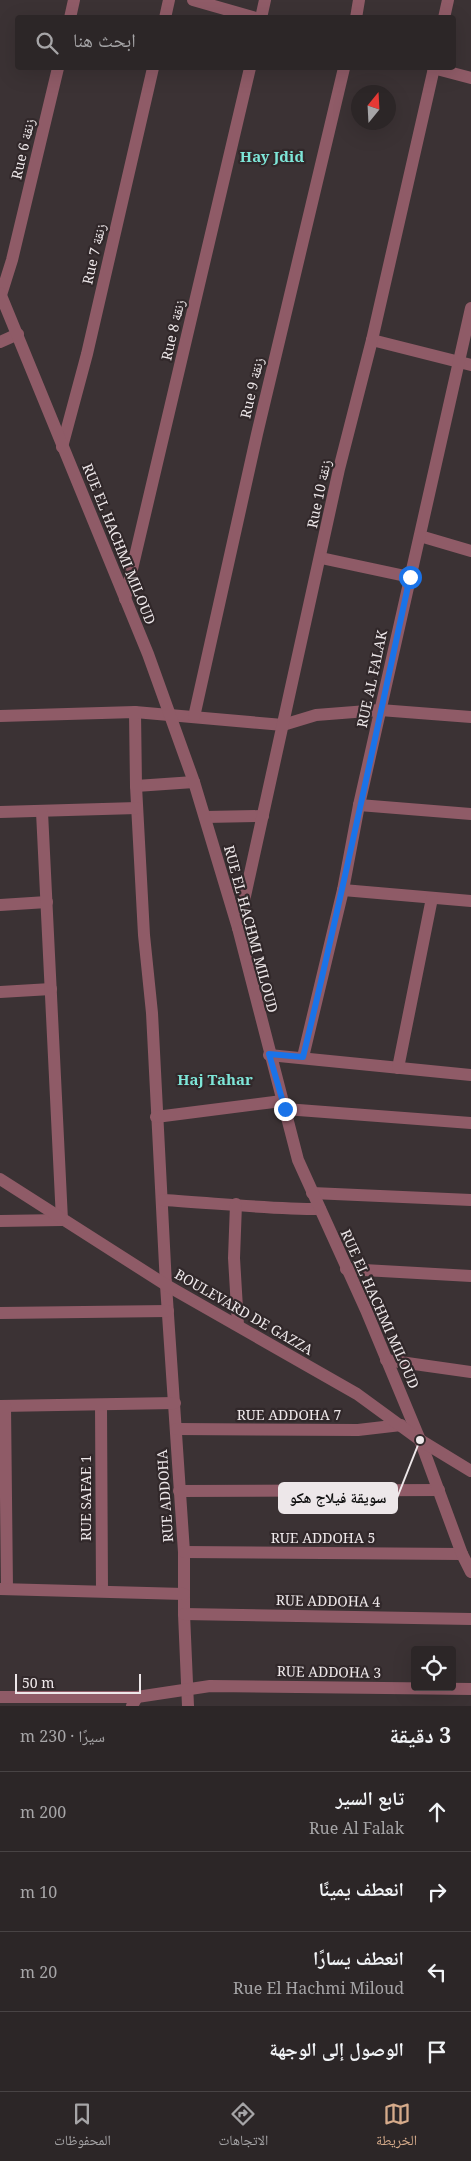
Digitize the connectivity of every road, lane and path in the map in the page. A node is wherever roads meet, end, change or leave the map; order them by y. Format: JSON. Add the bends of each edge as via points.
{"nodes":[{"id":1,"x":74,"y":0,"type":"edge"},
{"id":2,"x":169,"y":0,"type":"edge"},
{"id":3,"x":194,"y":0,"type":"edge"},
{"id":4,"x":265,"y":0,"type":"edge"},
{"id":5,"x":359,"y":0,"type":"edge"},
{"id":6,"x":448,"y":0,"type":"edge"},
{"id":7,"x":71,"y":15,"type":"edge"},
{"id":8,"x":165,"y":15,"type":"edge"},
{"id":9,"x":246,"y":15,"type":"edge"},
{"id":10,"x":262,"y":15,"type":"edge"},
{"id":11,"x":356,"y":15,"type":"edge"},
{"id":12,"x":445,"y":15,"type":"edge"},
{"id":13,"x":58,"y":70,"type":"edge"},
{"id":14,"x":153,"y":70,"type":"edge"},
{"id":15,"x":250,"y":70,"type":"edge"},
{"id":16,"x":344,"y":70,"type":"edge"},
{"id":17,"x":434,"y":70,"type":"edge"},
{"id":18,"x":441,"y":70,"type":"edge"},
{"id":19,"x":471,"y":78,"type":"edge"},
{"id":20,"x":0,"y":294,"type":"edge"},
{"id":21,"x":471,"y":308,"type":"edge"},
{"id":22,"x":469,"y":323,"type":"edge"},
{"id":23,"x":18,"y":334,"type":"junction"},
{"id":24,"x":372,"y":340,"type":"junction"},
{"id":25,"x":0,"y":342,"type":"edge"},
{"id":26,"x":465,"y":364,"type":"edge"},
{"id":27,"x":62,"y":447,"type":"junction"},
{"id":28,"x":420,"y":536,"type":"junction"},
{"id":29,"x":471,"y":551,"type":"edge"},
{"id":30,"x":321,"y":558,"type":"junction"},
{"id":31,"x":410,"y":577,"type":"junction"},
{"id":32,"x":124,"y":599,"type":"junction"},
{"id":33,"x":380,"y":710,"type":"junction"},
{"id":34,"x":135,"y":712,"type":"junction"},
{"id":35,"x":170,"y":714,"type":"junction"},
{"id":36,"x":0,"y":716,"type":"edge"},
{"id":37,"x":194,"y":716,"type":"junction"},
{"id":38,"x":471,"y":717,"type":"edge"},
{"id":39,"x":283,"y":725,"type":"junction"},
{"id":40,"x":194,"y":782,"type":"junction"},
{"id":41,"x":136,"y":786,"type":"junction"},
{"id":42,"x":359,"y":806,"type":"junction"},
{"id":43,"x":137,"y":808,"type":"junction"},
{"id":44,"x":0,"y":812,"type":"edge"},
{"id":45,"x":42,"y":812,"type":"junction"},
{"id":46,"x":471,"y":814,"type":"edge"},
{"id":47,"x":263,"y":816,"type":"junction"},
{"id":48,"x":205,"y":817,"type":"junction"},
{"id":49,"x":343,"y":890,"type":"junction"},
{"id":50,"x":432,"y":898,"type":"junction"},
{"id":51,"x":471,"y":901,"type":"edge"},
{"id":52,"x":46,"y":902,"type":"junction"},
{"id":53,"x":0,"y":905,"type":"edge"},
{"id":54,"x":238,"y":928,"type":"junction"},
{"id":55,"x":51,"y":989,"type":"junction"},
{"id":56,"x":0,"y":992,"type":"edge"},
{"id":57,"x":269,"y":1054,"type":"junction"},
{"id":58,"x":303,"y":1057,"type":"junction"},
{"id":59,"x":398,"y":1068,"type":"junction"},
{"id":60,"x":471,"y":1075,"type":"edge"},
{"id":61,"x":283,"y":1105,"type":"junction"},
{"id":62,"x":156,"y":1118,"type":"junction"},
{"id":63,"x":471,"y":1123,"type":"edge"},
{"id":64,"x":0,"y":1179,"type":"edge"},
{"id":65,"x":312,"y":1193,"type":"junction"},
{"id":66,"x":163,"y":1200,"type":"junction"},
{"id":67,"x":471,"y":1200,"type":"edge"},
{"id":68,"x":236,"y":1204,"type":"junction"},
{"id":69,"x":320,"y":1209,"type":"junction"},
{"id":70,"x":62,"y":1220,"type":"junction"},
{"id":71,"x":0,"y":1221,"type":"edge"},
{"id":72,"x":346,"y":1269,"type":"junction"},
{"id":73,"x":471,"y":1276,"type":"edge"},
{"id":74,"x":166,"y":1285,"type":"junction"},
{"id":75,"x":168,"y":1311,"type":"junction"},
{"id":76,"x":0,"y":1313,"type":"edge"},
{"id":77,"x":238,"y":1325,"type":"junction"},
{"id":78,"x":386,"y":1360,"type":"junction"},
{"id":79,"x":471,"y":1372,"type":"edge"},
{"id":80,"x":174,"y":1403,"type":"junction"},
{"id":81,"x":101,"y":1405,"type":"junction"},
{"id":82,"x":2,"y":1406,"type":"edge"},
{"id":83,"x":401,"y":1425,"type":"junction"},
{"id":84,"x":176,"y":1429,"type":"junction"},
{"id":85,"x":420,"y":1440,"type":"junction"},
{"id":86,"x":471,"y":1471,"type":"edge"},
{"id":87,"x":439,"y":1490,"type":"junction"},
{"id":88,"x":179,"y":1491,"type":"junction"},
{"id":89,"x":184,"y":1552,"type":"junction"},
{"id":90,"x":462,"y":1554,"type":"junction"},
{"id":91,"x":471,"y":1572,"type":"edge"},
{"id":92,"x":4,"y":1589,"type":"edge"},
{"id":93,"x":102,"y":1591,"type":"junction"},
{"id":94,"x":184,"y":1594,"type":"junction"},
{"id":95,"x":184,"y":1614,"type":"junction"},
{"id":96,"x":471,"y":1619,"type":"edge"},
{"id":97,"x":471,"y":1689,"type":"edge"},
{"id":98,"x":188,"y":1690,"type":"junction"},
{"id":99,"x":0,"y":1697,"type":"edge"},
{"id":100,"x":134,"y":1701,"type":"edge"},
{"id":101,"x":188,"y":1706,"type":"edge"}],
"edges":[{"from":1,"to":7,"type":"street"},
{"from":2,"to":8,"type":"street"},
{"from":3,"to":9,"type":"street"},
{"from":4,"to":10,"type":"street"},
{"from":5,"to":11,"type":"street"},
{"from":6,"to":12,"type":"street"},
{"from":13,"to":20,"type":"street","name":"Rue 6 زنقة","via":[[12,260]]},
{"from":14,"to":27,"type":"street","name":"Rue 7 زنقة"},
{"from":15,"to":32,"type":"street","name":"Rue 8 زنقة"},
{"from":16,"to":37,"type":"street","name":"Rue 9 زنقة"},
{"from":17,"to":24,"type":"street","name":"Rue 10 زنقة"},
{"from":18,"to":19,"type":"street"},
{"from":20,"to":23,"type":"street","name":"RUE EL HACHMI MILOUD"},
{"from":21,"to":22,"type":"street","name":"RUE AL FALAK"},
{"from":22,"to":26,"type":"street","name":"RUE AL FALAK"},
{"from":23,"to":25,"type":"street"},
{"from":23,"to":27,"type":"street","name":"RUE EL HACHMI MILOUD"},
{"from":24,"to":26,"type":"street"},
{"from":24,"to":30,"type":"street","name":"Rue 10 زنقة","via":[[339,469]]},
{"from":26,"to":28,"type":"street","name":"RUE AL FALAK"},
{"from":27,"to":32,"type":"street","name":"RUE EL HACHMI MILOUD"},
{"from":28,"to":29,"type":"street"},
{"from":28,"to":31,"type":"street","name":"RUE AL FALAK"},
{"from":30,"to":31,"type":"street"},
{"from":30,"to":39,"type":"street","name":"Rue 10 زنقة"},
{"from":31,"to":33,"type":"street","name":"RUE AL FALAK"},
{"from":32,"to":35,"type":"street","name":"RUE EL HACHMI MILOUD"},
{"from":33,"to":38,"type":"street"},
{"from":33,"to":39,"type":"street","via":[[316,715]]},
{"from":33,"to":42,"type":"street","name":"RUE AL FALAK"},
{"from":34,"to":35,"type":"street"},
{"from":34,"to":36,"type":"street"},
{"from":34,"to":41,"type":"street","name":"RUE ADDOHA"},
{"from":35,"to":37,"type":"street"},
{"from":35,"to":40,"type":"street","name":"RUE EL HACHMI MILOUD"},
{"from":37,"to":39,"type":"street"},
{"from":39,"to":47,"type":"street","name":"Rue 10 زنقة"},
{"from":40,"to":41,"type":"street"},
{"from":40,"to":48,"type":"street","name":"RUE EL HACHMI MILOUD"},
{"from":41,"to":43,"type":"street","name":"RUE ADDOHA"},
{"from":42,"to":46,"type":"street"},
{"from":42,"to":49,"type":"street","name":"RUE AL FALAK"},
{"from":43,"to":45,"type":"street"},
{"from":43,"to":62,"type":"street","name":"RUE ADDOHA"},
{"from":44,"to":45,"type":"street"},
{"from":45,"to":52,"type":"street"},
{"from":47,"to":48,"type":"street"},
{"from":47,"to":54,"type":"street","name":"Rue 10 زنقة"},
{"from":48,"to":54,"type":"street","name":"RUE EL HACHMI MILOUD"},
{"from":49,"to":50,"type":"street"},
{"from":49,"to":58,"type":"street","name":"RUE AL FALAK"},
{"from":50,"to":51,"type":"street"},
{"from":50,"to":59,"type":"street"},
{"from":52,"to":53,"type":"street"},
{"from":52,"to":55,"type":"street"},
{"from":54,"to":57,"type":"street","name":"RUE EL HACHMI MILOUD"},
{"from":55,"to":56,"type":"street"},
{"from":55,"to":70,"type":"street"},
{"from":57,"to":58,"type":"street"},
{"from":57,"to":61,"type":"street","name":"RUE EL HACHMI MILOUD"},
{"from":58,"to":59,"type":"street"},
{"from":59,"to":60,"type":"street"},
{"from":61,"to":62,"type":"street"},
{"from":61,"to":63,"type":"street"},
{"from":61,"to":65,"type":"street","name":"RUE EL HACHMI MILOUD","via":[[298,1160]]},
{"from":62,"to":66,"type":"street","name":"RUE ADDOHA"},
{"from":64,"to":70,"type":"street","name":"BOULEVARD DE GAZZA"},
{"from":65,"to":67,"type":"street"},
{"from":65,"to":69,"type":"street","name":"RUE EL HACHMI MILOUD"},
{"from":66,"to":68,"type":"street"},
{"from":66,"to":74,"type":"street","name":"RUE ADDOHA"},
{"from":68,"to":69,"type":"street","via":[[276,1209]]},
{"from":68,"to":77,"type":"street","via":[[234,1258]]},
{"from":69,"to":72,"type":"street","name":"RUE EL HACHMI MILOUD"},
{"from":70,"to":71,"type":"street"},
{"from":70,"to":74,"type":"street","name":"BOULEVARD DE GAZZA"},
{"from":72,"to":73,"type":"street"},
{"from":72,"to":78,"type":"street","name":"RUE EL HACHMI MILOUD"},
{"from":74,"to":75,"type":"street","name":"RUE ADDOHA"},
{"from":74,"to":77,"type":"street","name":"BOULEVARD DE GAZZA"},
{"from":75,"to":76,"type":"street"},
{"from":75,"to":80,"type":"street","name":"RUE ADDOHA"},
{"from":77,"to":83,"type":"street","name":"BOULEVARD DE GAZZA","via":[[357,1394]]},
{"from":78,"to":79,"type":"street"},
{"from":78,"to":85,"type":"street","name":"RUE EL HACHMI MILOUD"},
{"from":80,"to":81,"type":"street"},
{"from":80,"to":84,"type":"street","name":"RUE ADDOHA"},
{"from":81,"to":82,"type":"street"},
{"from":81,"to":93,"type":"street","name":"RUE SAFAE 1"},
{"from":82,"to":92,"type":"street"},
{"from":83,"to":84,"type":"street","name":"RUE ADDOHA 7","via":[[358,1430]]},
{"from":83,"to":85,"type":"street","name":"BOULEVARD DE GAZZA"},
{"from":84,"to":88,"type":"street","name":"RUE ADDOHA"},
{"from":85,"to":86,"type":"street","name":"BOULEVARD DE GAZZA"},
{"from":85,"to":87,"type":"street","name":"RUE EL HACHMI MILOUD"},
{"from":87,"to":88,"type":"street"},
{"from":87,"to":90,"type":"street","name":"RUE EL HACHMI MILOUD"},
{"from":88,"to":89,"type":"street","name":"RUE ADDOHA"},
{"from":89,"to":90,"type":"street","name":"RUE ADDOHA 5"},
{"from":89,"to":94,"type":"street","name":"RUE ADDOHA"},
{"from":90,"to":91,"type":"street","name":"RUE EL HACHMI MILOUD"},
{"from":92,"to":93,"type":"street"},
{"from":93,"to":94,"type":"street"},
{"from":94,"to":95,"type":"street","name":"RUE ADDOHA"},
{"from":95,"to":96,"type":"street","name":"RUE ADDOHA 4"},
{"from":95,"to":98,"type":"street","name":"RUE ADDOHA"},
{"from":97,"to":98,"type":"street","name":"RUE ADDOHA 3","via":[[210,1686]]},
{"from":98,"to":100,"type":"street","name":"RUE ADDOHA 3"},
{"from":98,"to":101,"type":"street","name":"RUE ADDOHA"},
{"from":99,"to":100,"type":"street","name":"RUE ADDOHA 3"}]}
